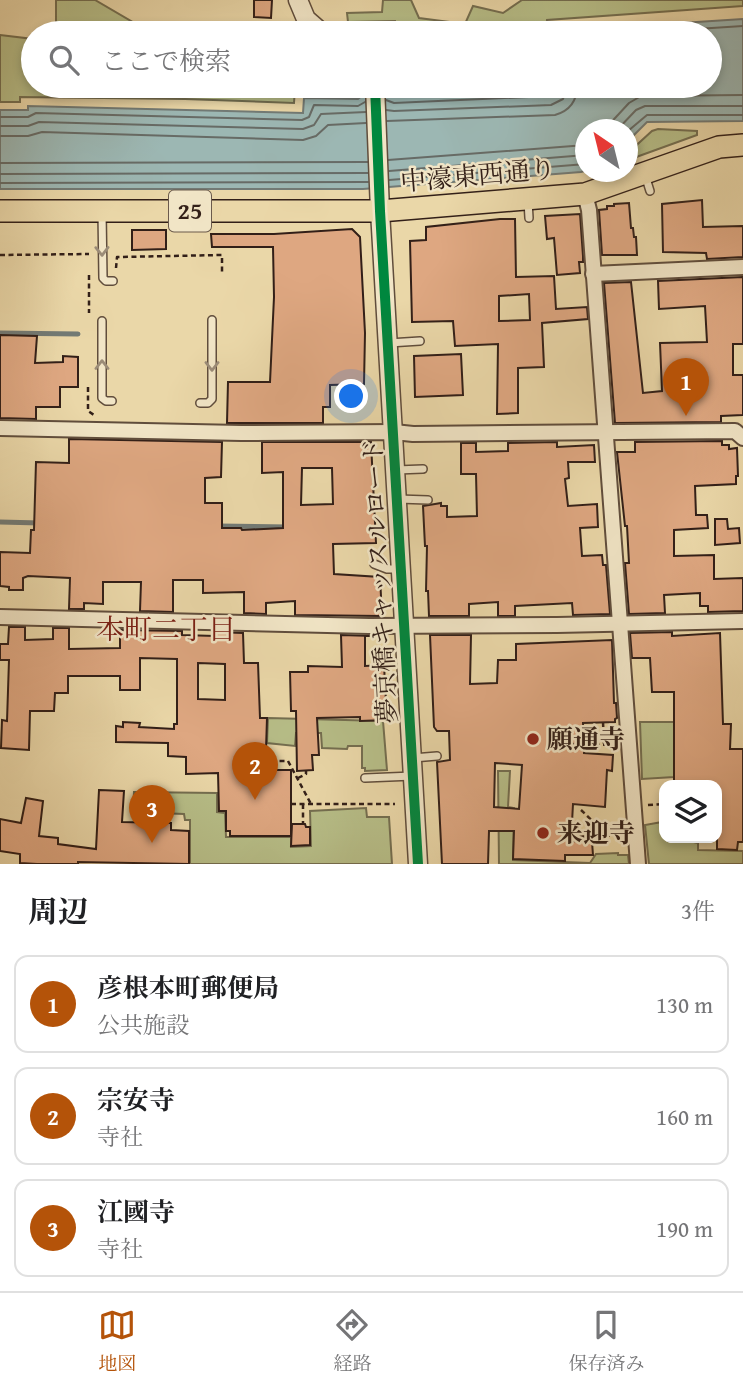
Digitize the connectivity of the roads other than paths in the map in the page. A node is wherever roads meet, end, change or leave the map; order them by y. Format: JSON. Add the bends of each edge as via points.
{"nodes":[{"id":1,"x":298,"y":0,"type":"edge"},
{"id":2,"x":308,"y":21,"type":"edge"},
{"id":3,"x":376,"y":98,"type":"edge"},
{"id":4,"x":743,"y":145,"type":"edge"},
{"id":5,"x":585,"y":194,"type":"junction"},
{"id":6,"x":0,"y":211,"type":"edge"},
{"id":7,"x":102,"y":211,"type":"junction"},
{"id":8,"x":380,"y":211,"type":"junction"},
{"id":9,"x":743,"y":267,"type":"edge"},
{"id":10,"x":593,"y":274,"type":"junction"},
{"id":11,"x":113,"y":281,"type":"dead end"},
{"id":12,"x":212,"y":320,"type":"dead end"},
{"id":13,"x":102,"y":321,"type":"dead end"},
{"id":14,"x":420,"y":341,"type":"dead end"},
{"id":15,"x":388,"y":343,"type":"junction"},
{"id":16,"x":113,"y":401,"type":"dead end"},
{"id":17,"x":200,"y":403,"type":"dead end"},
{"id":18,"x":0,"y":428,"type":"edge"},
{"id":19,"x":394,"y":432,"type":"junction"},
{"id":20,"x":606,"y":433,"type":"junction"},
{"id":21,"x":743,"y":438,"type":"edge"},
{"id":22,"x":423,"y":468,"type":"dead end"},
{"id":23,"x":395,"y":470,"type":"junction"},
{"id":24,"x":397,"y":499,"type":"junction"},
{"id":25,"x":428,"y":500,"type":"dead end"},
{"id":26,"x":374,"y":564,"type":"dead end"},
{"id":27,"x":402,"y":569,"type":"junction"},
{"id":28,"x":0,"y":617,"type":"edge"},
{"id":29,"x":734,"y":623,"type":"edge"},
{"id":30,"x":618,"y":624,"type":"junction"},
{"id":31,"x":405,"y":625,"type":"junction"},
{"id":32,"x":437,"y":756,"type":"dead end"},
{"id":33,"x":412,"y":758,"type":"junction"},
{"id":34,"x":409,"y":776,"type":"junction"},
{"id":35,"x":365,"y":778,"type":"dead end"},
{"id":36,"x":418,"y":864,"type":"edge"},
{"id":37,"x":638,"y":864,"type":"edge"}],
"edges":[{"from":1,"to":2,"type":"street"},
{"from":3,"to":8,"type":"street","name":"夢京橋キャッスルロード"},
{"from":4,"to":5,"type":"main road","name":"中濠東西通り","number":"25","via":[[719,148],[647,182]]},
{"from":5,"to":8,"type":"main road","name":"中濠東西通り","number":"25","via":[[528,208]]},
{"from":5,"to":10,"type":"street"},
{"from":6,"to":7,"type":"main road","name":"中濠東西通り","number":"25"},
{"from":7,"to":8,"type":"main road","name":"中濠東西通り","number":"25"},
{"from":7,"to":11,"type":"lane","one_way":true,"via":[[103,278]]},
{"from":8,"to":15,"type":"street","name":"夢京橋キャッスルロード"},
{"from":9,"to":10,"type":"street"},
{"from":10,"to":20,"type":"street"},
{"from":12,"to":17,"type":"lane","one_way":true,"via":[[212,399]]},
{"from":16,"to":13,"type":"lane","one_way":true,"via":[[102,398]]},
{"from":14,"to":15,"type":"lane"},
{"from":15,"to":19,"type":"street","name":"夢京橋キャッスルロード"},
{"from":18,"to":19,"type":"street","via":[[17,432],[242,435]]},
{"from":19,"to":20,"type":"street","via":[[440,439],[538,430]]},
{"from":19,"to":23,"type":"street","name":"夢京橋キャッスルロード"},
{"from":20,"to":21,"type":"street","via":[[735,431]]},
{"from":20,"to":30,"type":"street"},
{"from":22,"to":23,"type":"lane"},
{"from":23,"to":24,"type":"street","name":"夢京橋キャッスルロード"},
{"from":24,"to":25,"type":"lane"},
{"from":24,"to":27,"type":"street","name":"夢京橋キャッスルロード"},
{"from":26,"to":27,"type":"lane"},
{"from":27,"to":31,"type":"street","name":"夢京橋キャッスルロード"},
{"from":28,"to":31,"type":"street","via":[[273,626]]},
{"from":29,"to":30,"type":"street"},
{"from":30,"to":31,"type":"street","via":[[557,628]]},
{"from":30,"to":37,"type":"street"},
{"from":31,"to":33,"type":"street","name":"夢京橋キャッスルロード"},
{"from":32,"to":33,"type":"lane"},
{"from":33,"to":34,"type":"street","name":"夢京橋キャッスルロード"},
{"from":34,"to":35,"type":"lane"},
{"from":34,"to":36,"type":"street","name":"夢京橋キャッスルロード"}]}
